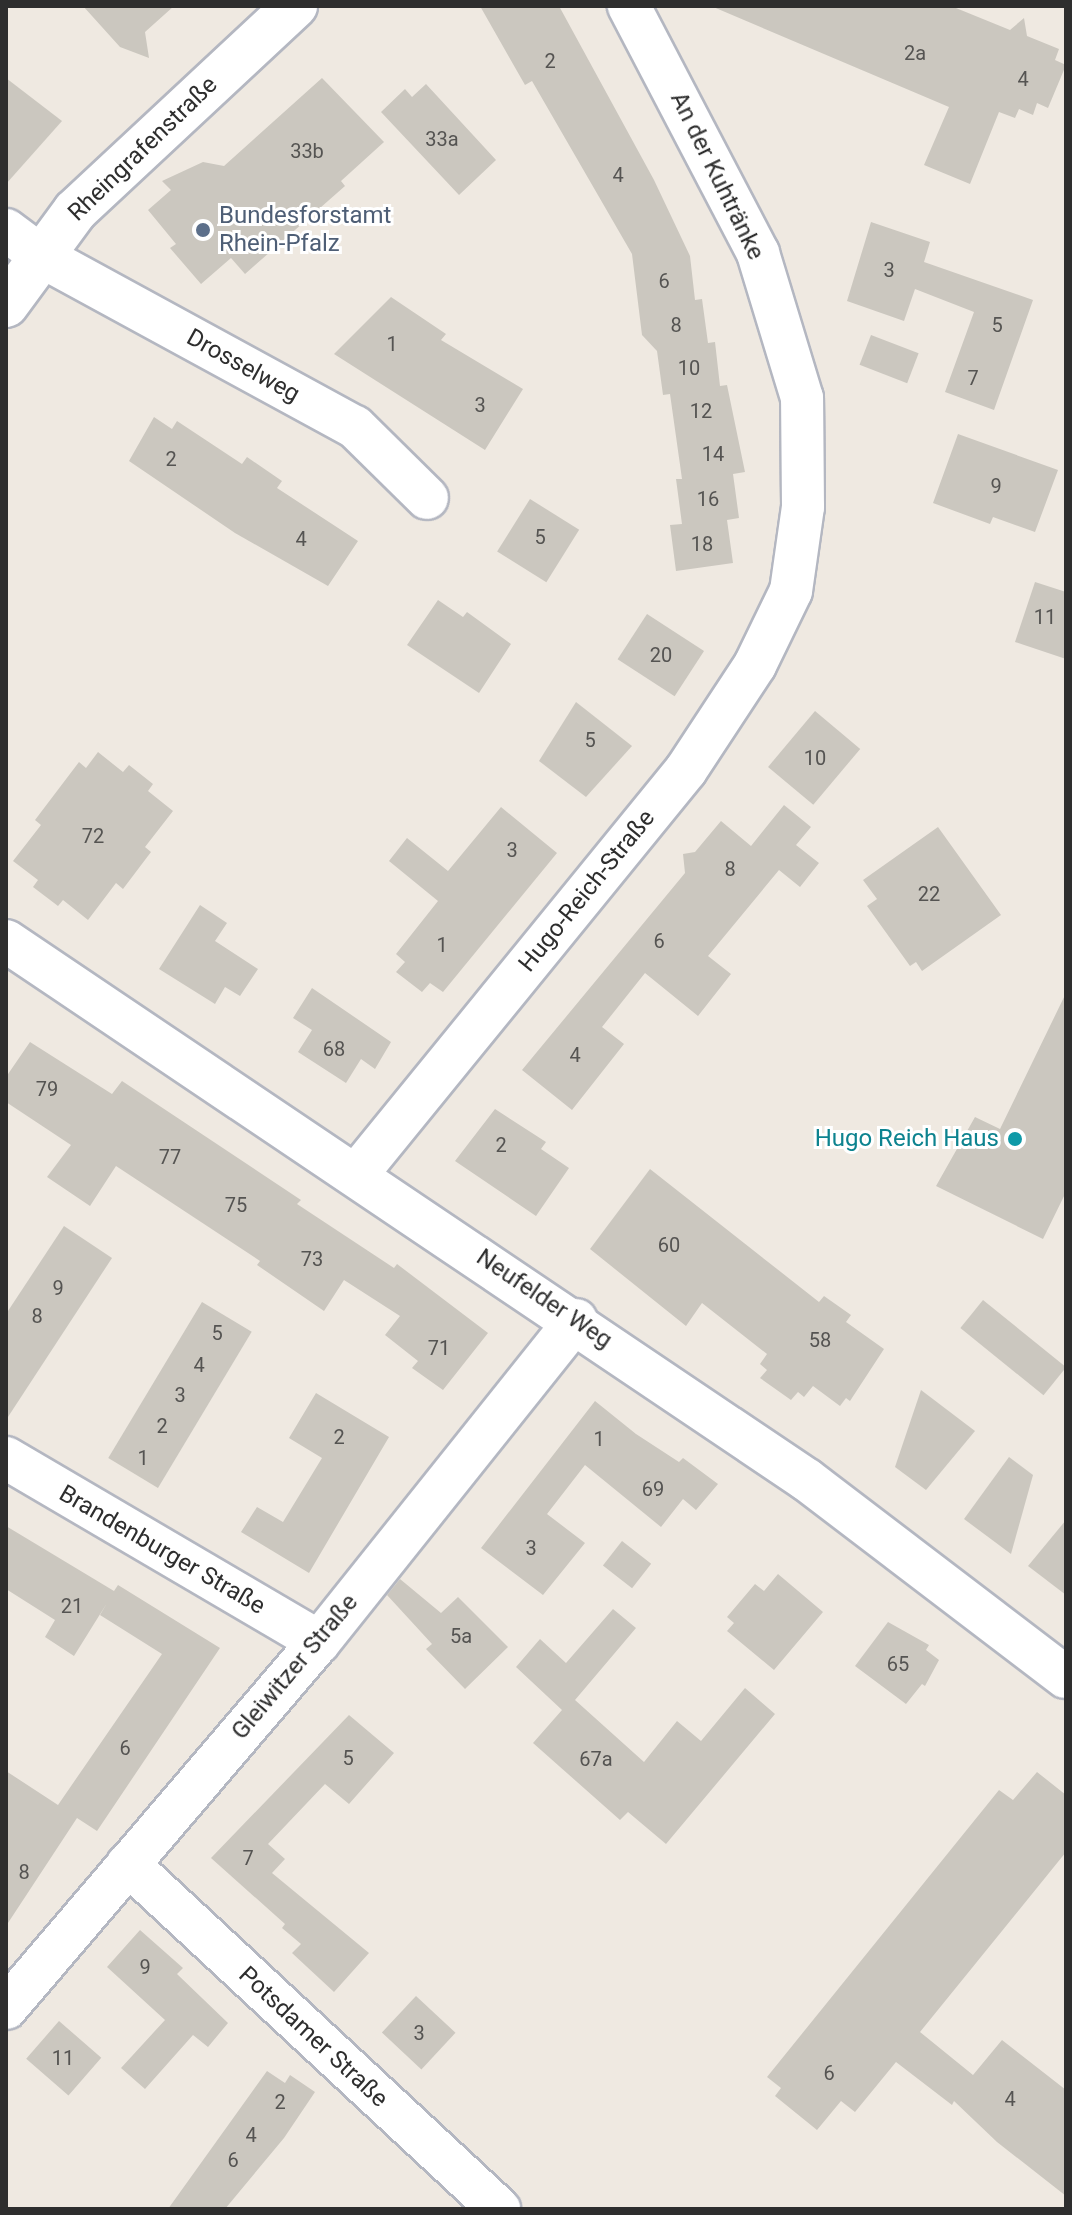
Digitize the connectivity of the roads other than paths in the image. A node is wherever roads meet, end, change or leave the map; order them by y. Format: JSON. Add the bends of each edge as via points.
{"nodes":[{"id":1,"x":295,"y":6,"type":"edge"},
{"id":2,"x":629,"y":6,"type":"edge"},
{"id":3,"x":6,"y":230,"type":"edge"},
{"id":4,"x":41,"y":256,"type":"junction"},
{"id":5,"x":6,"y":305,"type":"edge"},
{"id":6,"x":427,"y":498,"type":"dead end"},
{"id":7,"x":791,"y":591,"type":"joint"},
{"id":8,"x":6,"y":941,"type":"edge"},
{"id":9,"x":357,"y":1174,"type":"junction"},
{"id":10,"x":576,"y":1320,"type":"junction"},
{"id":11,"x":6,"y":1458,"type":"edge"},
{"id":12,"x":319,"y":1642,"type":"junction"},
{"id":13,"x":1066,"y":1677,"type":"edge"},
{"id":14,"x":128,"y":1864,"type":"junction"},
{"id":15,"x":6,"y":2008,"type":"edge"},
{"id":16,"x":499,"y":2209,"type":"edge"}],
"edges":[{"from":1,"to":4,"type":"street","name":"Rheingrafenstraße","via":[[75,211]]},
{"from":2,"to":7,"type":"street","name":"An der Kuhtränke","via":[[758,253],[802,398],[803,507]]},
{"from":3,"to":4,"type":"street","name":"Drosselweg"},
{"from":4,"to":5,"type":"street","name":"Rheingrafenstraße"},
{"from":4,"to":6,"type":"street","name":"Drosselweg","via":[[355,427]]},
{"from":7,"to":9,"type":"street","name":"Hugo-Reich-Straße","via":[[755,665],[686,770]]},
{"from":8,"to":9,"type":"street","name":"Neufelder Weg"},
{"from":9,"to":10,"type":"street","name":"Neufelder Weg"},
{"from":10,"to":12,"type":"street","name":"Gleiwitzer Straße"},
{"from":10,"to":13,"type":"street","name":"Neufelder Weg","via":[[807,1480]]},
{"from":11,"to":12,"type":"street","name":"Brandenburger Straße"},
{"from":12,"to":14,"type":"street","name":"Gleiwitzer Straße"},
{"from":14,"to":15,"type":"street","name":"Gleiwitzer Straße"},
{"from":14,"to":16,"type":"street","name":"Potsdamer Straße"}]}
